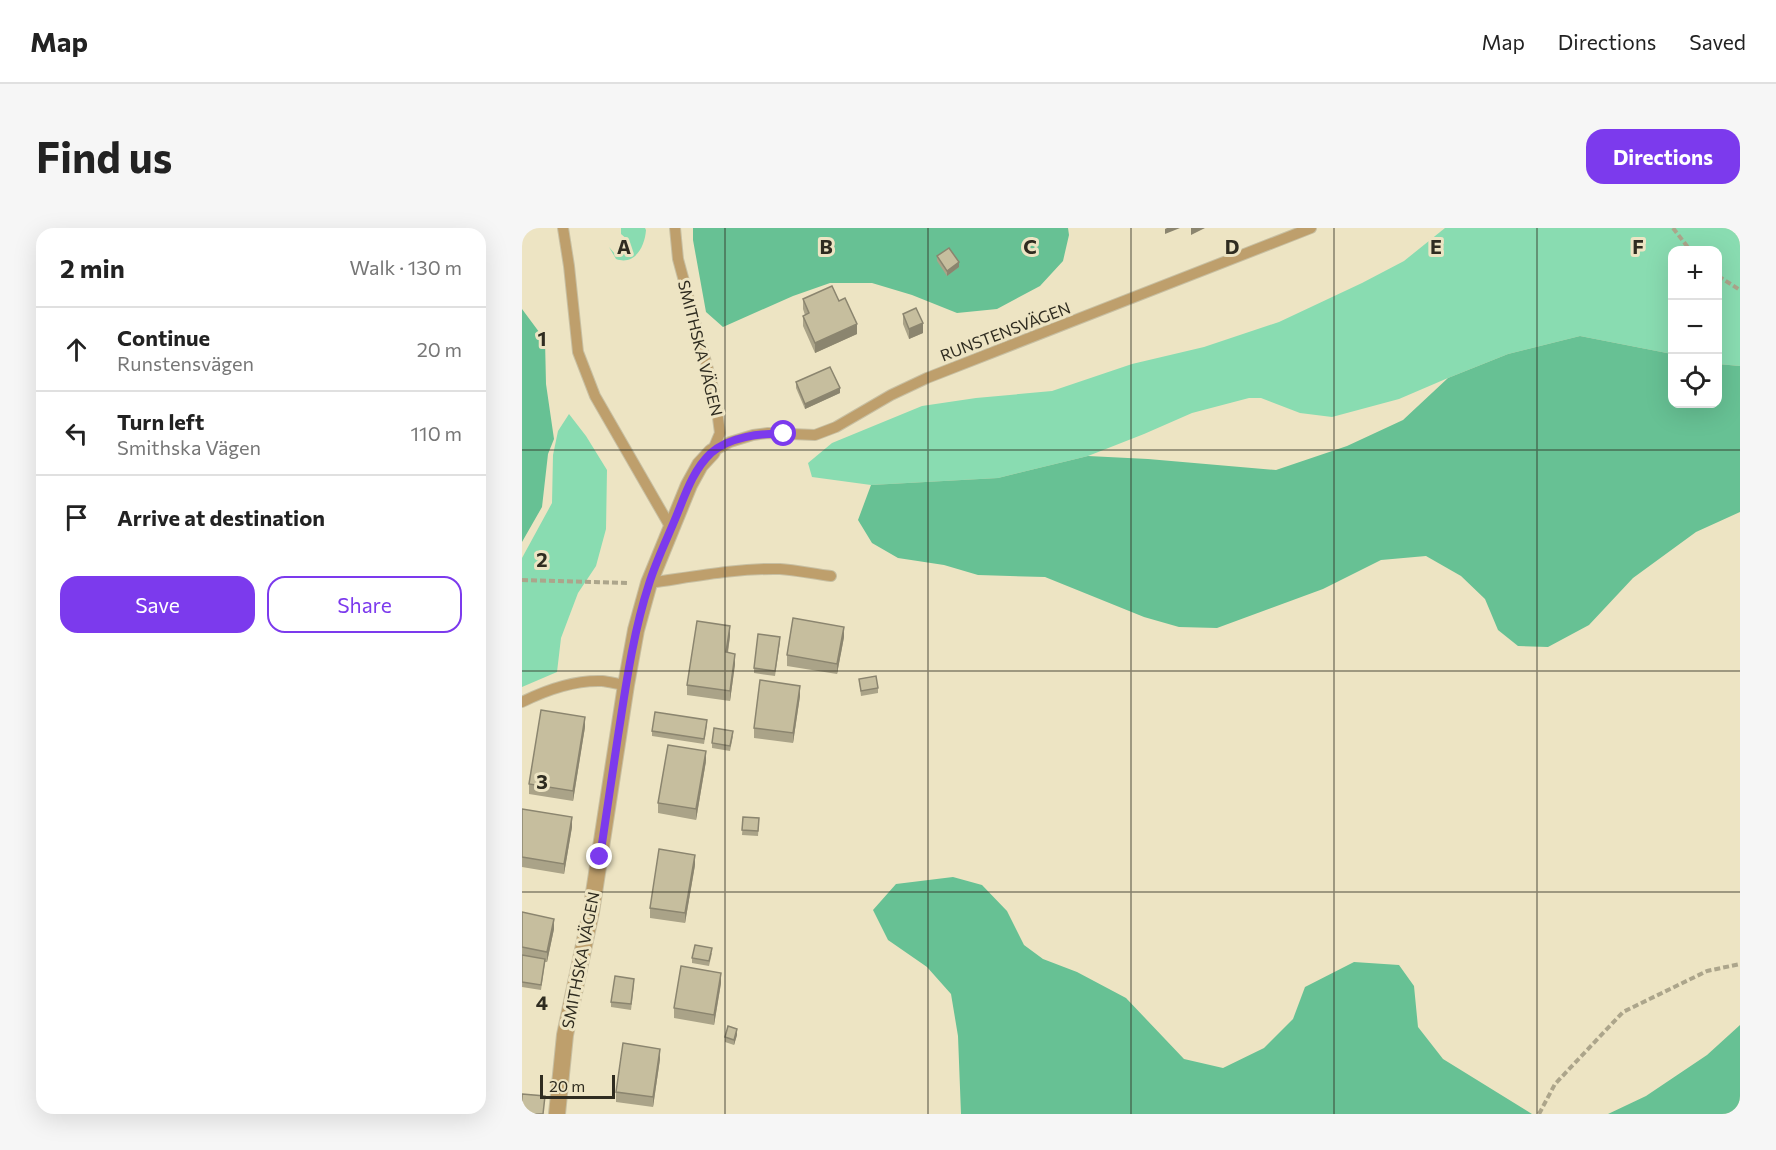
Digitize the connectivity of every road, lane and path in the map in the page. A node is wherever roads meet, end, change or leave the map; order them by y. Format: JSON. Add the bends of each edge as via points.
{"nodes":[{"id":1,"x":563,"y":228,"type":"edge"},
{"id":2,"x":675,"y":228,"type":"edge"},
{"id":3,"x":1311,"y":228,"type":"edge"},
{"id":4,"x":1673,"y":228,"type":"edge"},
{"id":5,"x":1687,"y":246,"type":"edge"},
{"id":6,"x":1722,"y":279,"type":"edge"},
{"id":7,"x":1740,"y":290,"type":"edge"},
{"id":8,"x":712,"y":452,"type":"junction"},
{"id":9,"x":671,"y":528,"type":"junction"},
{"id":10,"x":831,"y":576,"type":"dead end"},
{"id":11,"x":522,"y":580,"type":"edge"},
{"id":12,"x":649,"y":583,"type":"junction"},
{"id":13,"x":626,"y":685,"type":"junction"},
{"id":14,"x":522,"y":702,"type":"edge"},
{"id":15,"x":1740,"y":964,"type":"edge"},
{"id":16,"x":557,"y":1114,"type":"edge"},
{"id":17,"x":1539,"y":1114,"type":"edge"}],
"edges":[{"from":1,"to":9,"type":"lane","via":[[578,352],[595,396]]},
{"from":2,"to":8,"type":"lane","name":"SMITHSKA VÄGEN","via":[[678,259],[713,388],[720,433]]},
{"from":3,"to":8,"type":"lane","name":"RUNSTENSVÄGEN","via":[[927,378],[815,435],[753,435]]},
{"from":4,"to":5,"type":"path"},
{"from":6,"to":7,"type":"path"},
{"from":8,"to":9,"type":"street","name":"SMITHSKA VÄGEN","via":[[700,465]]},
{"from":9,"to":12,"type":"street","name":"SMITHSKA VÄGEN"},
{"from":10,"to":12,"type":"lane","via":[[781,569],[751,570]]},
{"from":11,"to":12,"type":"path"},
{"from":12,"to":13,"type":"street","name":"SMITHSKA VÄGEN"},
{"from":13,"to":14,"type":"lane","via":[[578,682]]},
{"from":13,"to":16,"type":"street","name":"SMITHSKA VÄGEN","via":[[591,912],[565,1035]]},
{"from":15,"to":17,"type":"path","via":[[1707,971],[1623,1012],[1555,1084]]}]}
